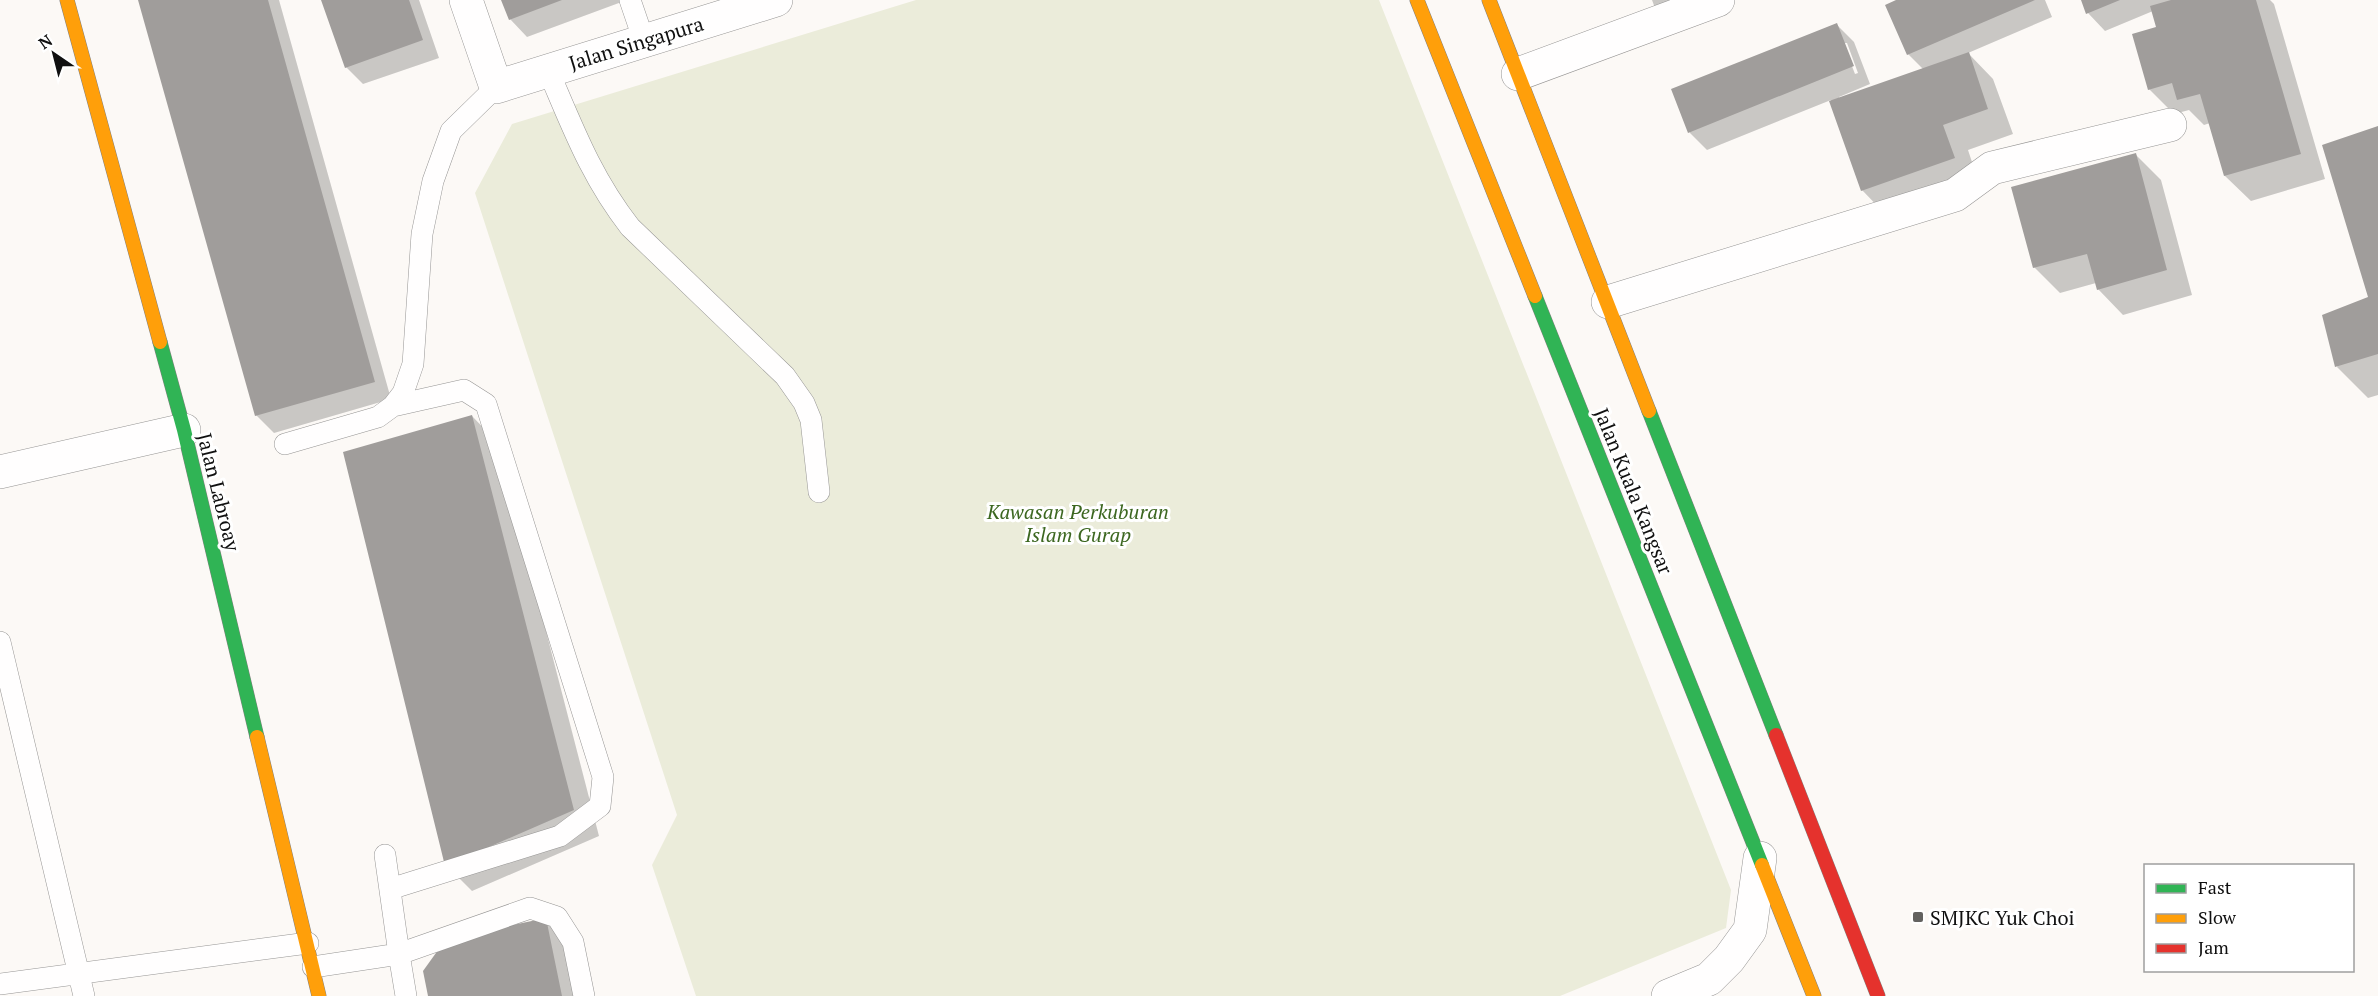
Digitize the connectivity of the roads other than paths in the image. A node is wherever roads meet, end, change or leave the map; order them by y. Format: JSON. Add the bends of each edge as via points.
{"nodes":[{"id":1,"x":67,"y":0,"type":"edge"},
{"id":2,"x":466,"y":0,"type":"edge"},
{"id":3,"x":630,"y":0,"type":"edge"},
{"id":4,"x":776,"y":0,"type":"edge"},
{"id":5,"x":1417,"y":0,"type":"edge"},
{"id":6,"x":1489,"y":0,"type":"edge"},
{"id":7,"x":1718,"y":0,"type":"edge"},
{"id":8,"x":644,"y":41,"type":"junction"},
{"id":9,"x":548,"y":70,"type":"junction"},
{"id":10,"x":1518,"y":74,"type":"junction"},
{"id":11,"x":496,"y":87,"type":"junction"},
{"id":12,"x":2170,"y":125,"type":"dead end"},
{"id":13,"x":1608,"y":302,"type":"junction"},
{"id":14,"x":393,"y":406,"type":"junction"},
{"id":15,"x":184,"y":430,"type":"junction"},
{"id":16,"x":285,"y":444,"type":"dead end"},
{"id":17,"x":0,"y":472,"type":"edge"},
{"id":18,"x":819,"y":492,"type":"dead end"},
{"id":19,"x":0,"y":642,"type":"edge"},
{"id":20,"x":385,"y":855,"type":"dead end"},
{"id":21,"x":1760,"y":858,"type":"junction"},
{"id":22,"x":390,"y":890,"type":"junction"},
{"id":23,"x":308,"y":943,"type":"junction"},
{"id":24,"x":399,"y":954,"type":"junction"},
{"id":25,"x":313,"y":967,"type":"junction"},
{"id":26,"x":79,"y":974,"type":"junction"},
{"id":27,"x":0,"y":984,"type":"edge"},
{"id":28,"x":84,"y":996,"type":"edge"},
{"id":29,"x":319,"y":996,"type":"edge"},
{"id":30,"x":406,"y":996,"type":"edge"},
{"id":31,"x":584,"y":996,"type":"edge"},
{"id":32,"x":1668,"y":996,"type":"edge"},
{"id":33,"x":1814,"y":996,"type":"edge"},
{"id":34,"x":1878,"y":996,"type":"edge"}],
"edges":[{"from":1,"to":15,"type":"main road","name":"Jalan Labroay"},
{"from":2,"to":11,"type":"street"},
{"from":3,"to":8,"type":"lane"},
{"from":4,"to":8,"type":"street","name":"Jalan Singapura"},
{"from":5,"to":21,"type":"main road","name":"Jalan Kuala Kangsar"},
{"from":6,"to":10,"type":"main road"},
{"from":7,"to":10,"type":"street"},
{"from":8,"to":9,"type":"street","name":"Jalan Singapura"},
{"from":9,"to":11,"type":"street","name":"Jalan Singapura"},
{"from":9,"to":18,"type":"lane","via":[[589,167],[616,210],[796,390],[811,420]]},
{"from":10,"to":13,"type":"main road"},
{"from":11,"to":14,"type":"lane","via":[[450,131],[422,234],[413,364],[403,393]]},
{"from":12,"to":13,"type":"street","via":[[1992,168],[1955,195]]},
{"from":13,"to":34,"type":"main road"},
{"from":14,"to":16,"type":"lane","via":[[378,417]]},
{"from":14,"to":22,"type":"lane","via":[[464,390],[486,404],[603,777],[600,806],[560,836]]},
{"from":15,"to":17,"type":"street"},
{"from":15,"to":23,"type":"main road","name":"Jalan Labroay"},
{"from":19,"to":26,"type":"lane"},
{"from":20,"to":22,"type":"lane"},
{"from":21,"to":32,"type":"street","via":[[1750,930],[1709,979]]},
{"from":21,"to":33,"type":"main road","name":"Jalan Kuala Kangsar"},
{"from":22,"to":24,"type":"lane"},
{"from":23,"to":25,"type":"main road","name":"Jalan Labroay"},
{"from":23,"to":26,"type":"lane"},
{"from":24,"to":25,"type":"lane"},
{"from":24,"to":30,"type":"lane"},
{"from":24,"to":31,"type":"lane","via":[[530,908],[557,917],[573,942]]},
{"from":25,"to":29,"type":"main road","name":"Jalan Labroay"},
{"from":26,"to":27,"type":"lane"},
{"from":26,"to":28,"type":"lane"}]}
